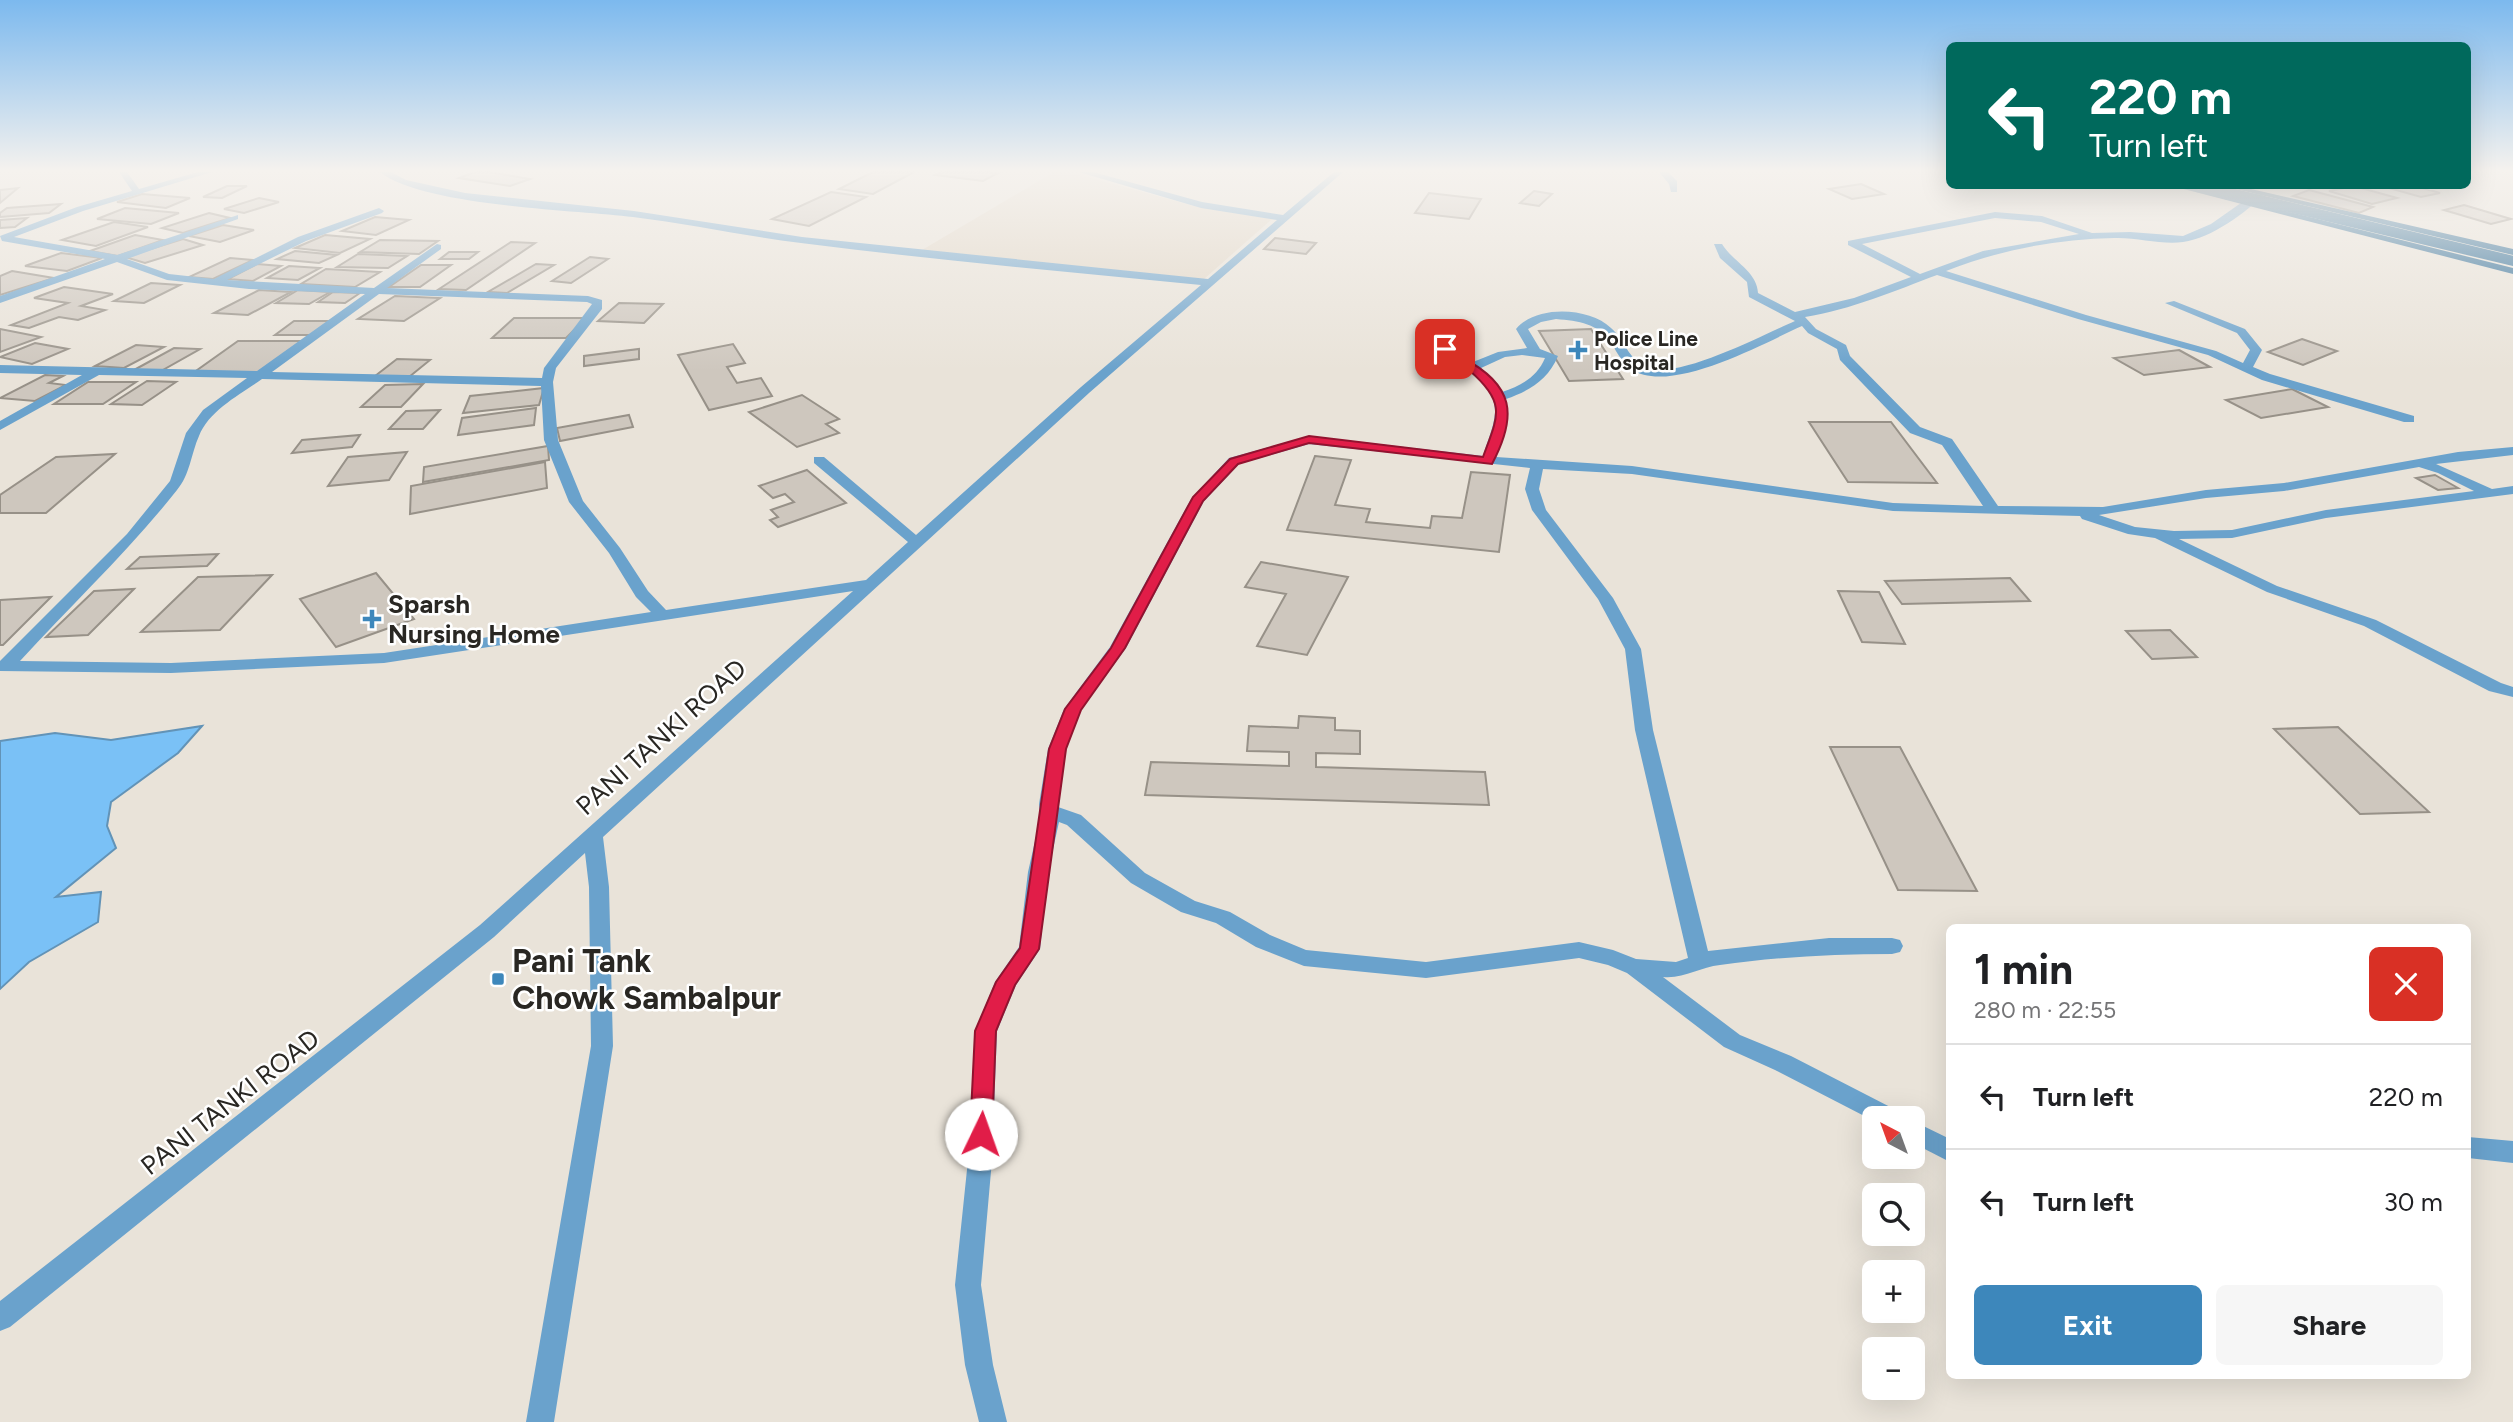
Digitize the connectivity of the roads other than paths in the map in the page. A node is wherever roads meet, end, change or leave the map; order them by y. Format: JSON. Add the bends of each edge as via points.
{"nodes":[{"id":1,"x":172,"y":238,"type":"edge"},
{"id":2,"x":304,"y":238,"type":"edge"},
{"id":3,"x":789,"y":238,"type":"edge"},
{"id":4,"x":1259,"y":238,"type":"edge"},
{"id":5,"x":1865,"y":238,"type":"edge"},
{"id":6,"x":2074,"y":238,"type":"edge"},
{"id":7,"x":2385,"y":238,"type":"edge"},
{"id":8,"x":2419,"y":238,"type":"edge"},
{"id":9,"x":2455,"y":238,"type":"edge"},
{"id":10,"x":1,"y":239,"type":"edge"},
{"id":11,"x":1718,"y":246,"type":"dead end"},
{"id":12,"x":437,"y":247,"type":"dead end"},
{"id":13,"x":2513,"y":252,"type":"edge"},
{"id":14,"x":114,"y":258,"type":"junction"},
{"id":15,"x":2513,"y":261,"type":"edge"},
{"id":16,"x":2513,"y":271,"type":"edge"},
{"id":17,"x":1939,"y":272,"type":"junction"},
{"id":18,"x":1922,"y":279,"type":"junction"},
{"id":19,"x":215,"y":282,"type":"junction"},
{"id":20,"x":1208,"y":282,"type":"junction"},
{"id":21,"x":374,"y":290,"type":"junction"},
{"id":22,"x":0,"y":300,"type":"edge"},
{"id":23,"x":2170,"y":303,"type":"dead end"},
{"id":24,"x":1790,"y":316,"type":"junction"},
{"id":25,"x":1804,"y":321,"type":"junction"},
{"id":26,"x":1438,"y":342,"type":"dead end"},
{"id":27,"x":1534,"y":349,"type":"junction"},
{"id":28,"x":1473,"y":367,"type":"junction"},
{"id":29,"x":2247,"y":367,"type":"junction"},
{"id":30,"x":0,"y":369,"type":"edge"},
{"id":31,"x":95,"y":372,"type":"junction"},
{"id":32,"x":258,"y":376,"type":"junction"},
{"id":33,"x":547,"y":382,"type":"junction"},
{"id":34,"x":1501,"y":397,"type":"junction"},
{"id":35,"x":2409,"y":419,"type":"dead end"},
{"id":36,"x":0,"y":426,"type":"edge"},
{"id":37,"x":2513,"y":451,"type":"edge"},
{"id":38,"x":819,"y":460,"type":"dead end"},
{"id":39,"x":1488,"y":461,"type":"junction"},
{"id":40,"x":2417,"y":463,"type":"junction"},
{"id":41,"x":1537,"y":467,"type":"junction"},
{"id":42,"x":2513,"y":490,"type":"edge"},
{"id":43,"x":2490,"y":492,"type":"junction"},
{"id":44,"x":1994,"y":511,"type":"junction"},
{"id":45,"x":2073,"y":512,"type":"junction"},
{"id":46,"x":2152,"y":533,"type":"junction"},
{"id":47,"x":916,"y":542,"type":"junction"},
{"id":48,"x":870,"y":584,"type":"junction"},
{"id":49,"x":663,"y":616,"type":"junction"},
{"id":50,"x":3,"y":666,"type":"edge"},
{"id":51,"x":2513,"y":692,"type":"edge"},
{"id":52,"x":1049,"y":811,"type":"junction"},
{"id":53,"x":593,"y":833,"type":"junction"},
{"id":54,"x":1892,"y":946,"type":"dead end"},
{"id":55,"x":1700,"y":962,"type":"junction"},
{"id":56,"x":1633,"y":967,"type":"junction"},
{"id":57,"x":1867,"y":1106,"type":"edge"},
{"id":58,"x":1925,"y":1138,"type":"edge"},
{"id":59,"x":2471,"y":1148,"type":"edge"},
{"id":60,"x":1946,"y":1150,"type":"edge"},
{"id":61,"x":2513,"y":1152,"type":"edge"},
{"id":62,"x":0,"y":1318,"type":"edge"},
{"id":63,"x":541,"y":1422,"type":"edge"},
{"id":64,"x":993,"y":1422,"type":"edge"}],
"edges":[{"from":1,"to":14,"type":"street"},
{"from":2,"to":19,"type":"street"},
{"from":3,"to":20,"type":"street"},
{"from":4,"to":20,"type":"street","name":"PANI TANKI ROAD"},
{"from":5,"to":18,"type":"street","via":[[1852,243]]},
{"from":6,"to":17,"type":"street","via":[[1969,258]]},
{"from":7,"to":16,"type":"main road"},
{"from":8,"to":15,"type":"main road","bridge":true},
{"from":9,"to":13,"type":"main road"},
{"from":10,"to":14,"type":"street"},
{"from":11,"to":24,"type":"street","via":[[1752,281],[1753,295]]},
{"from":12,"to":21,"type":"street"},
{"from":14,"to":19,"type":"street","via":[[167,277]]},
{"from":14,"to":22,"type":"street"},
{"from":17,"to":18,"type":"street"},
{"from":17,"to":29,"type":"street"},
{"from":18,"to":24,"type":"street","via":[[1815,313]]},
{"from":19,"to":21,"type":"street"},
{"from":20,"to":47,"type":"street","name":"PANI TANKI ROAD"},
{"from":21,"to":32,"type":"street"},
{"from":21,"to":33,"type":"street","via":[[598,302],[550,368]]},
{"from":23,"to":29,"type":"street","via":[[2241,331],[2256,350]]},
{"from":24,"to":25,"type":"street"},
{"from":25,"to":27,"type":"street","via":[[1669,373],[1649,373],[1629,362],[1598,320],[1581,315],[1528,321],[1522,329]]},
{"from":25,"to":44,"type":"street","via":[[1812,331],[1842,347],[1844,357],[1915,430],[1947,442]]},
{"from":26,"to":28,"type":"street"},
{"from":27,"to":28,"type":"street","via":[[1490,357]]},
{"from":27,"to":34,"type":"street","via":[[1552,356],[1548,370],[1520,391]]},
{"from":28,"to":34,"type":"street"},
{"from":29,"to":35,"type":"street","via":[[2266,377]]},
{"from":30,"to":31,"type":"street"},
{"from":31,"to":32,"type":"street"},
{"from":31,"to":36,"type":"street"},
{"from":32,"to":33,"type":"street"},
{"from":32,"to":50,"type":"street","via":[[207,413],[193,433],[177,482],[132,537]]},
{"from":33,"to":49,"type":"street","via":[[551,440],[576,502]]},
{"from":34,"to":39,"type":"street","via":[[1504,414]]},
{"from":37,"to":40,"type":"street"},
{"from":38,"to":47,"type":"street"},
{"from":39,"to":41,"type":"street"},
{"from":39,"to":52,"type":"street","via":[[1309,440],[1234,461],[1198,499],[1118,648],[1073,709],[1057,749]]},
{"from":40,"to":43,"type":"street"},
{"from":40,"to":45,"type":"street","via":[[2284,487]]},
{"from":41,"to":44,"type":"street","via":[[1632,470],[1893,507]]},
{"from":41,"to":55,"type":"street","via":[[1532,489],[1539,510],[1605,598],[1633,649],[1644,730]]},
{"from":42,"to":43,"type":"street"},
{"from":43,"to":46,"type":"street","via":[[2326,514],[2231,534]]},
{"from":44,"to":45,"type":"street"},
{"from":45,"to":46,"type":"street"},
{"from":46,"to":51,"type":"street","via":[[2272,589],[2370,623]]},
{"from":47,"to":48,"type":"street","name":"PANI TANKI ROAD"},
{"from":48,"to":49,"type":"street"},
{"from":48,"to":53,"type":"street","name":"PANI TANKI ROAD"},
{"from":49,"to":50,"type":"street","via":[[384,658],[171,668]]},
{"from":52,"to":56,"type":"street","via":[[1074,820],[1138,878],[1188,907],[1223,917],[1304,958],[1426,970],[1579,950]]},
{"from":52,"to":64,"type":"street","via":[[1029,949],[1006,982],[986,1031],[968,1285],[979,1365]]},
{"from":53,"to":62,"type":"street","name":"PANI TANKI ROAD","via":[[487,931]]},
{"from":53,"to":63,"type":"street","via":[[599,887],[602,1046]]},
{"from":54,"to":55,"type":"street","via":[[1829,946]]},
{"from":55,"to":56,"type":"street","via":[[1676,970]]},
{"from":56,"to":57,"type":"street","via":[[1732,1041]]},
{"from":58,"to":60,"type":"street"},
{"from":59,"to":61,"type":"street"}]}
